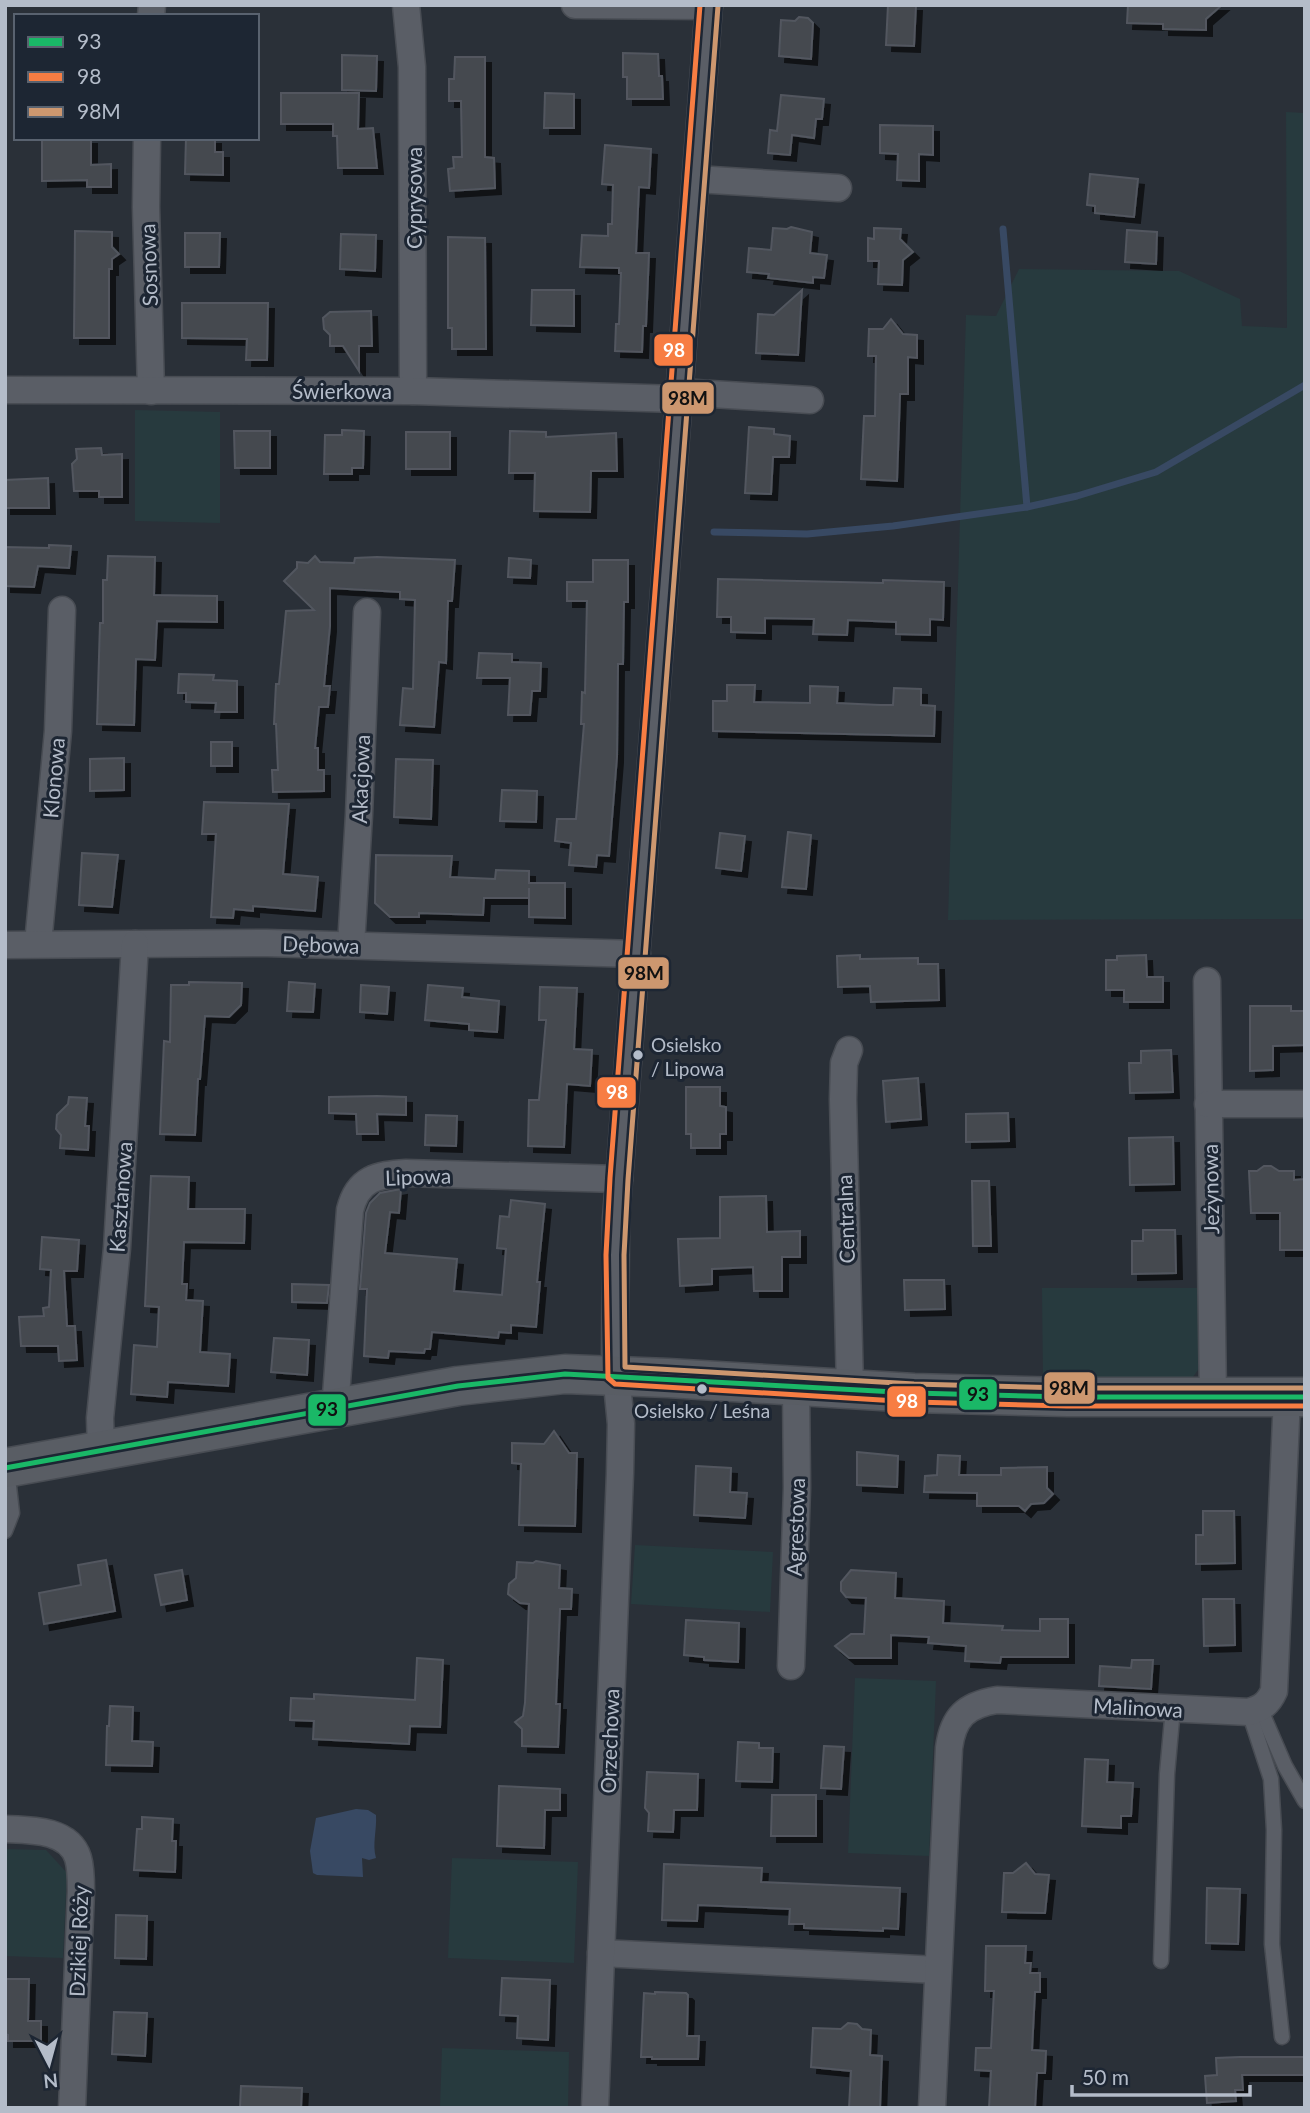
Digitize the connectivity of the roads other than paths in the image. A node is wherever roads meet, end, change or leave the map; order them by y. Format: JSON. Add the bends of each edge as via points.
{"nodes":[{"id":1,"x":406,"y":5,"type":"edge"},
{"id":2,"x":575,"y":5,"type":"edge"},
{"id":3,"x":709,"y":6,"type":"edge"},
{"id":4,"x":147,"y":140,"type":"edge"},
{"id":5,"x":695,"y":180,"type":"junction"},
{"id":6,"x":838,"y":188,"type":"dead end"},
{"id":7,"x":5,"y":390,"type":"edge"},
{"id":8,"x":152,"y":391,"type":"junction"},
{"id":9,"x":412,"y":391,"type":"junction"},
{"id":10,"x":679,"y":396,"type":"junction"},
{"id":11,"x":810,"y":400,"type":"dead end"},
{"id":12,"x":62,"y":610,"type":"dead end"},
{"id":13,"x":367,"y":612,"type":"dead end"},
{"id":14,"x":38,"y":944,"type":"junction"},
{"id":15,"x":135,"y":944,"type":"junction"},
{"id":16,"x":5,"y":945,"type":"edge"},
{"id":17,"x":351,"y":945,"type":"junction"},
{"id":18,"x":637,"y":954,"type":"junction"},
{"id":19,"x":1207,"y":981,"type":"dead end"},
{"id":20,"x":849,"y":1050,"type":"dead end"},
{"id":21,"x":1209,"y":1104,"type":"junction"},
{"id":22,"x":1305,"y":1104,"type":"edge"},
{"id":23,"x":619,"y":1179,"type":"junction"},
{"id":24,"x":616,"y":1376,"type":"junction"},
{"id":25,"x":796,"y":1387,"type":"junction"},
{"id":26,"x":850,"y":1389,"type":"junction"},
{"id":27,"x":1213,"y":1397,"type":"junction"},
{"id":28,"x":1296,"y":1397,"type":"edge"},
{"id":29,"x":335,"y":1409,"type":"junction"},
{"id":30,"x":101,"y":1451,"type":"junction"},
{"id":31,"x":6,"y":1468,"type":"edge"},
{"id":32,"x":5,"y":1531,"type":"edge"},
{"id":33,"x":790,"y":1666,"type":"dead end"},
{"id":34,"x":1173,"y":1708,"type":"junction"},
{"id":35,"x":1254,"y":1710,"type":"junction"},
{"id":36,"x":1305,"y":1801,"type":"edge"},
{"id":37,"x":5,"y":1829,"type":"edge"},
{"id":38,"x":601,"y":1954,"type":"junction"},
{"id":39,"x":1161,"y":1961,"type":"dead end"},
{"id":40,"x":938,"y":1970,"type":"junction"},
{"id":41,"x":1282,"y":2037,"type":"dead end"},
{"id":42,"x":72,"y":2108,"type":"edge"},
{"id":43,"x":594,"y":2108,"type":"edge"},
{"id":44,"x":932,"y":2108,"type":"edge"}],
"edges":[{"from":1,"to":9,"type":"street","name":"Cyprysowa","via":[[412,68]]},
{"from":2,"to":3,"type":"street"},
{"from":3,"to":5,"type":"street","name":"Orzechowa"},
{"from":4,"to":8,"type":"street","name":"Sosnowa"},
{"from":5,"to":6,"type":"street"},
{"from":5,"to":10,"type":"street","name":"Orzechowa"},
{"from":7,"to":8,"type":"street","name":"Świerkowa"},
{"from":8,"to":9,"type":"street","name":"Świerkowa"},
{"from":9,"to":10,"type":"street","name":"Świerkowa"},
{"from":10,"to":11,"type":"street","name":"Świerkowa"},
{"from":10,"to":18,"type":"street","name":"Orzechowa"},
{"from":12,"to":14,"type":"street","name":"Klonowa","via":[[58,731]]},
{"from":13,"to":17,"type":"street","name":"Akacjowa"},
{"from":14,"to":15,"type":"street","name":"Dębowa"},
{"from":14,"to":16,"type":"street","name":"Dębowa"},
{"from":15,"to":17,"type":"street","name":"Dębowa"},
{"from":15,"to":30,"type":"street","name":"Kasztanowa"},
{"from":17,"to":18,"type":"street","name":"Dębowa"},
{"from":18,"to":23,"type":"street","name":"Orzechowa"},
{"from":19,"to":21,"type":"street","name":"Jeżynowa"},
{"from":20,"to":26,"type":"street","name":"Centralna","via":[[843,1100]]},
{"from":21,"to":22,"type":"street"},
{"from":21,"to":27,"type":"street","name":"Jeżynowa"},
{"from":23,"to":24,"type":"street","name":"Orzechowa"},
{"from":23,"to":29,"type":"street","name":"Lipowa","via":[[406,1172],[386,1174],[360,1187],[350,1210]]},
{"from":24,"to":25,"type":"street"},
{"from":24,"to":29,"type":"street","via":[[533,1377]]},
{"from":24,"to":38,"type":"street","name":"Orzechowa","via":[[620,1473]]},
{"from":25,"to":26,"type":"street"},
{"from":25,"to":33,"type":"street","name":"Agrestowa"},
{"from":26,"to":27,"type":"street"},
{"from":27,"to":28,"type":"street"},
{"from":28,"to":35,"type":"street","via":[[1274,1691],[1269,1701]]},
{"from":29,"to":30,"type":"street"},
{"from":30,"to":31,"type":"street"},
{"from":31,"to":32,"type":"lane","via":[[12,1513]]},
{"from":34,"to":35,"type":"street","name":"Malinowa"},
{"from":34,"to":39,"type":"lane"},
{"from":34,"to":40,"type":"street","name":"Malinowa","via":[[997,1700],[980,1703],[957,1720],[949,1748]]},
{"from":35,"to":36,"type":"lane"},
{"from":35,"to":41,"type":"lane","via":[[1270,1779],[1272,1944]]},
{"from":37,"to":42,"type":"street","name":"Dzikiej Róży","via":[[47,1833],[67,1843],[79,1859]]},
{"from":38,"to":40,"type":"street"},
{"from":38,"to":43,"type":"street","name":"Orzechowa"},
{"from":40,"to":44,"type":"street","name":"Malinowa"}]}
